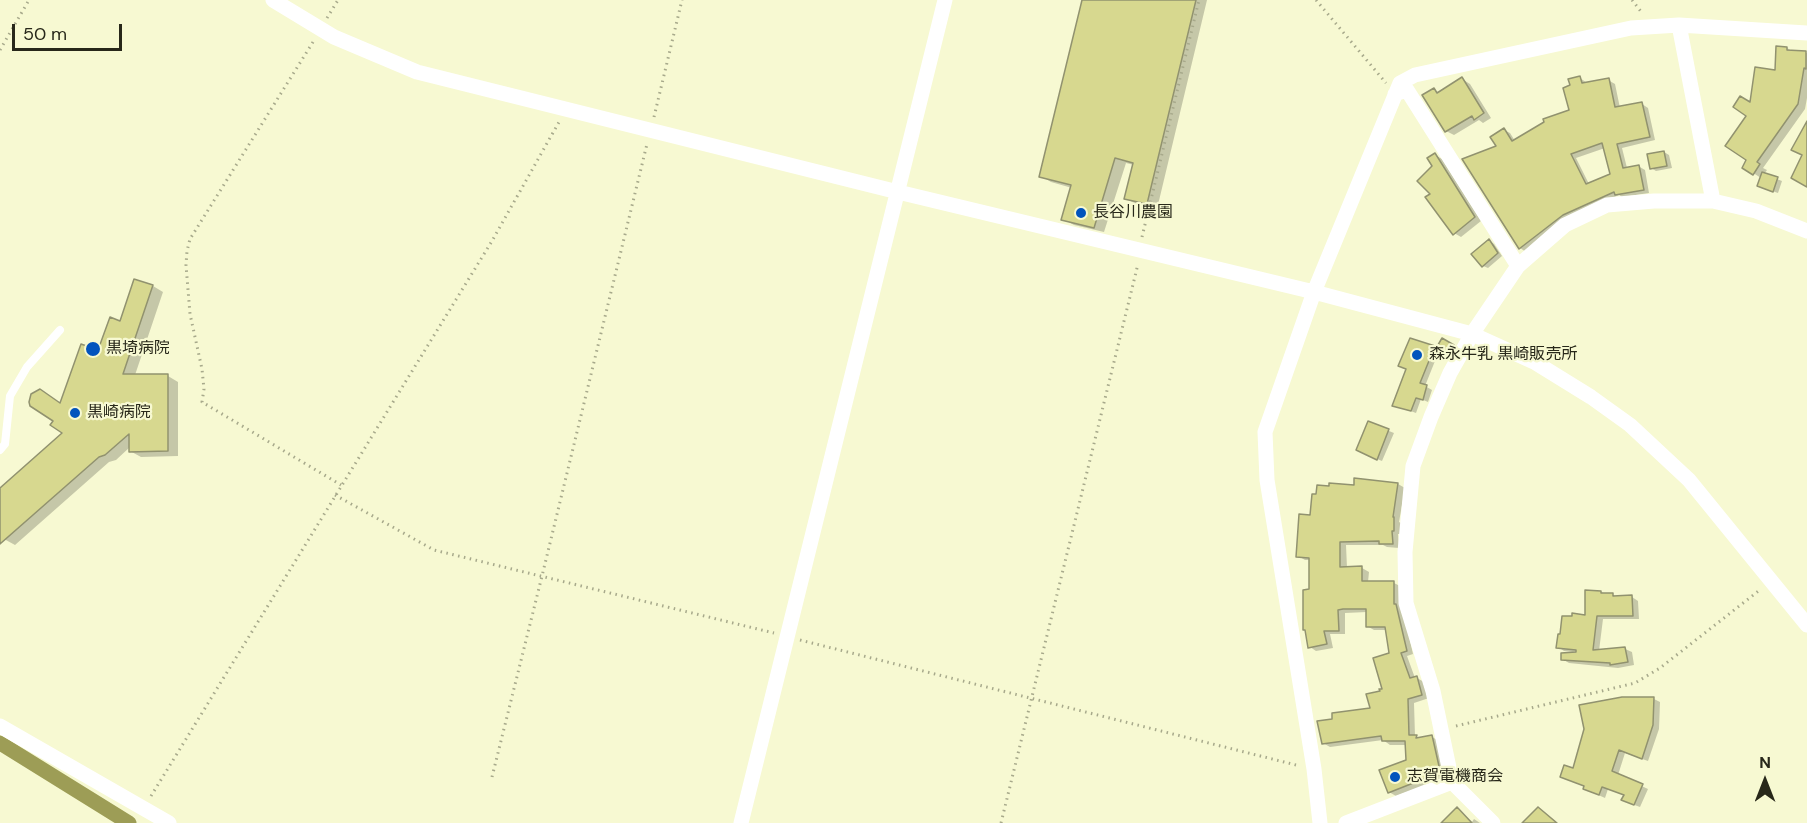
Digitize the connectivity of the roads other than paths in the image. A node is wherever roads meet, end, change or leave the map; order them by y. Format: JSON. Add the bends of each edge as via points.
{"nodes":[{"id":1,"x":273,"y":0,"type":"edge"},
{"id":2,"x":945,"y":0,"type":"edge"},
{"id":3,"x":1679,"y":25,"type":"junction"},
{"id":4,"x":1807,"y":33,"type":"edge"},
{"id":5,"x":1395,"y":94,"type":"junction"},
{"id":6,"x":898,"y":192,"type":"junction"},
{"id":7,"x":1713,"y":201,"type":"junction"},
{"id":8,"x":1807,"y":231,"type":"edge"},
{"id":9,"x":1518,"y":266,"type":"junction"},
{"id":10,"x":1314,"y":292,"type":"junction"},
{"id":11,"x":60,"y":330,"type":"dead end"},
{"id":12,"x":1472,"y":334,"type":"junction"},
{"id":13,"x":0,"y":450,"type":"edge"},
{"id":14,"x":1807,"y":625,"type":"edge"},
{"id":15,"x":0,"y":726,"type":"edge"},
{"id":16,"x":1452,"y":782,"type":"junction"},
{"id":17,"x":169,"y":823,"type":"edge"},
{"id":18,"x":741,"y":823,"type":"edge"},
{"id":19,"x":1320,"y":823,"type":"edge"},
{"id":20,"x":1346,"y":823,"type":"edge"},
{"id":21,"x":1493,"y":823,"type":"edge"}],
"edges":[{"from":1,"to":6,"type":"street","via":[[334,37],[417,72]]},
{"from":2,"to":6,"type":"street"},
{"from":3,"to":4,"type":"street"},
{"from":3,"to":5,"type":"street","via":[[1631,28],[1415,75],[1400,83]]},
{"from":3,"to":7,"type":"street"},
{"from":5,"to":9,"type":"street","via":[[1407,90]]},
{"from":5,"to":10,"type":"street"},
{"from":6,"to":10,"type":"street"},
{"from":6,"to":18,"type":"street"},
{"from":7,"to":8,"type":"street","via":[[1756,211]]},
{"from":7,"to":9,"type":"street","via":[[1607,205],[1564,225]]},
{"from":9,"to":12,"type":"street"},
{"from":10,"to":12,"type":"street"},
{"from":10,"to":19,"type":"street","via":[[1265,432],[1267,480]]},
{"from":11,"to":13,"type":"lane","via":[[27,367],[10,396],[5,444]]},
{"from":12,"to":14,"type":"street","via":[[1536,363],[1630,425],[1689,480]]},
{"from":12,"to":16,"type":"street","via":[[1450,373],[1413,466],[1405,552],[1406,603],[1442,729]]},
{"from":15,"to":17,"type":"street"},
{"from":16,"to":20,"type":"street"},
{"from":16,"to":21,"type":"street"}]}
